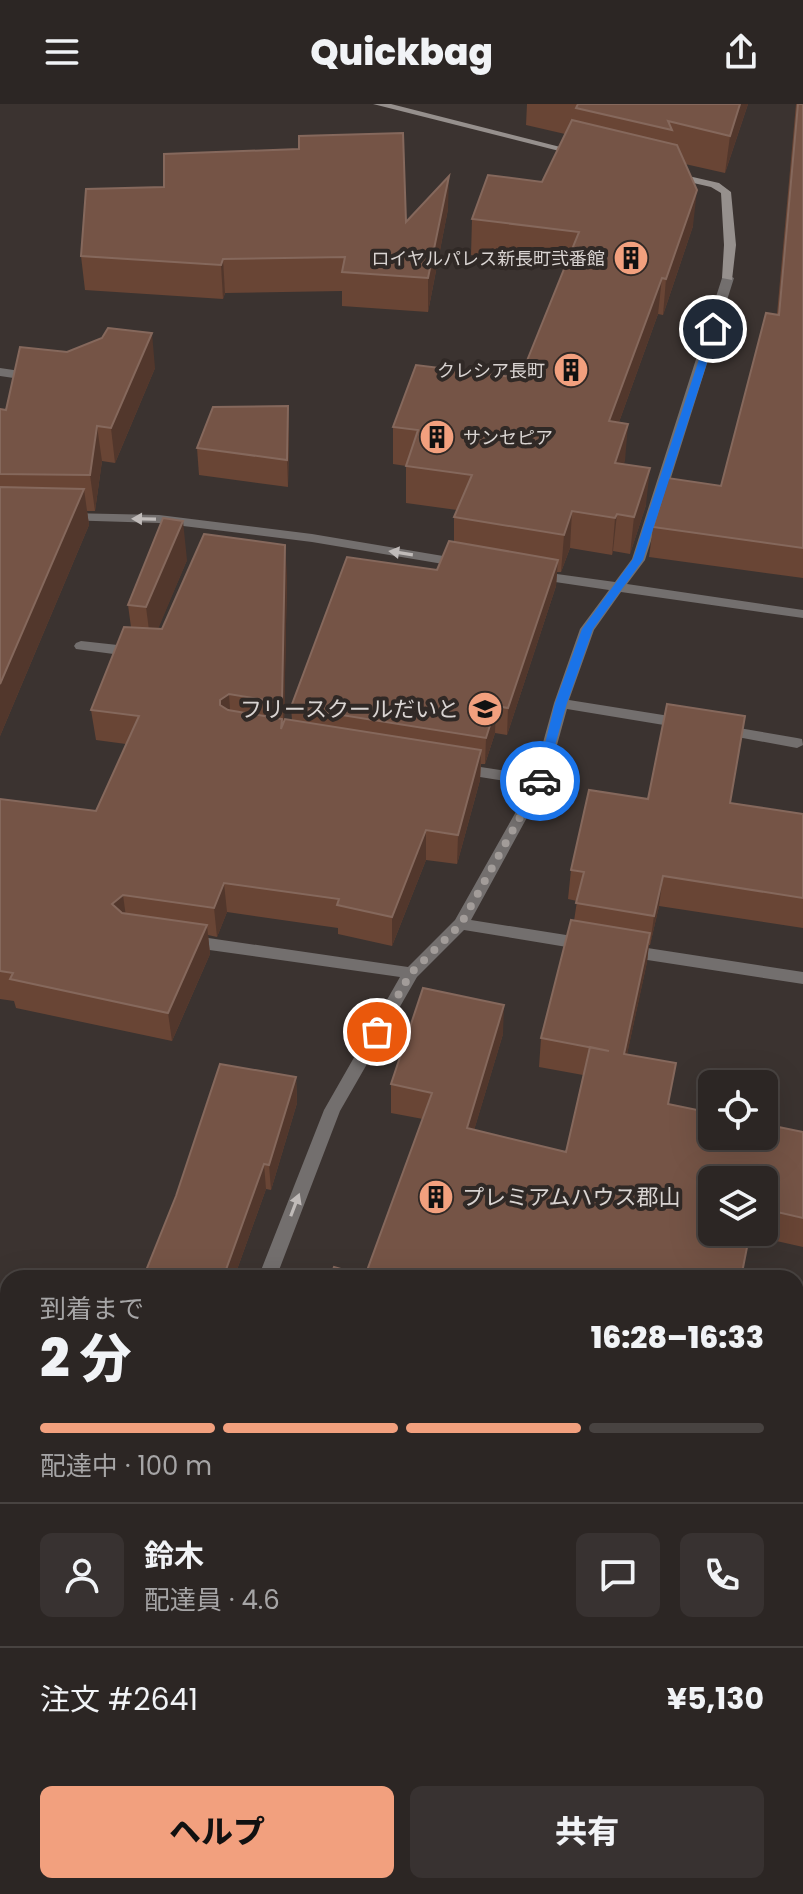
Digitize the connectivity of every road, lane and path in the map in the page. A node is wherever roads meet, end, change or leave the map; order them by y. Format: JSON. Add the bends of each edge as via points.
{"nodes":[{"id":1,"x":378,"y":104,"type":"edge"},
{"id":2,"x":592,"y":156,"type":"edge"},
{"id":3,"x":653,"y":171,"type":"edge"},
{"id":4,"x":0,"y":372,"type":"edge"},
{"id":5,"x":42,"y":377,"type":"edge"},
{"id":6,"x":55,"y":517,"type":"edge"},
{"id":7,"x":212,"y":526,"type":"junction"},
{"id":8,"x":206,"y":540,"type":"edge"},
{"id":9,"x":479,"y":566,"type":"edge"},
{"id":10,"x":525,"y":574,"type":"edge"},
{"id":11,"x":616,"y":589,"type":"junction"},
{"id":12,"x":803,"y":614,"type":"edge"},
{"id":13,"x":81,"y":646,"type":"dead end"},
{"id":14,"x":158,"y":654,"type":"edge"},
{"id":15,"x":561,"y":703,"type":"junction"},
{"id":16,"x":797,"y":743,"type":"dead end"},
{"id":17,"x":447,"y":766,"type":"edge"},
{"id":18,"x":540,"y":781,"type":"junction"},
{"id":19,"x":461,"y":924,"type":"junction"},
{"id":20,"x":174,"y":939,"type":"edge"},
{"id":21,"x":411,"y":973,"type":"junction"},
{"id":22,"x":803,"y":978,"type":"edge"},
{"id":23,"x":270,"y":1270,"type":"edge"}],
"edges":[{"from":1,"to":2,"type":"street"},
{"from":3,"to":11,"type":"street","via":[[726,192],[728,278],[638,560]]},
{"from":4,"to":5,"type":"street"},
{"from":7,"to":6,"type":"street","one_way":true},
{"from":7,"to":8,"type":"street"},
{"from":9,"to":7,"type":"street","one_way":true},
{"from":10,"to":11,"type":"street"},
{"from":11,"to":12,"type":"street"},
{"from":11,"to":15,"type":"street","via":[[587,629]]},
{"from":13,"to":14,"type":"street"},
{"from":15,"to":16,"type":"street"},
{"from":15,"to":18,"type":"street"},
{"from":17,"to":18,"type":"street"},
{"from":18,"to":19,"type":"street"},
{"from":19,"to":21,"type":"street"},
{"from":19,"to":22,"type":"street"},
{"from":20,"to":21,"type":"street"},
{"from":23,"to":21,"type":"street","one_way":true,"via":[[332,1110]]}]}
